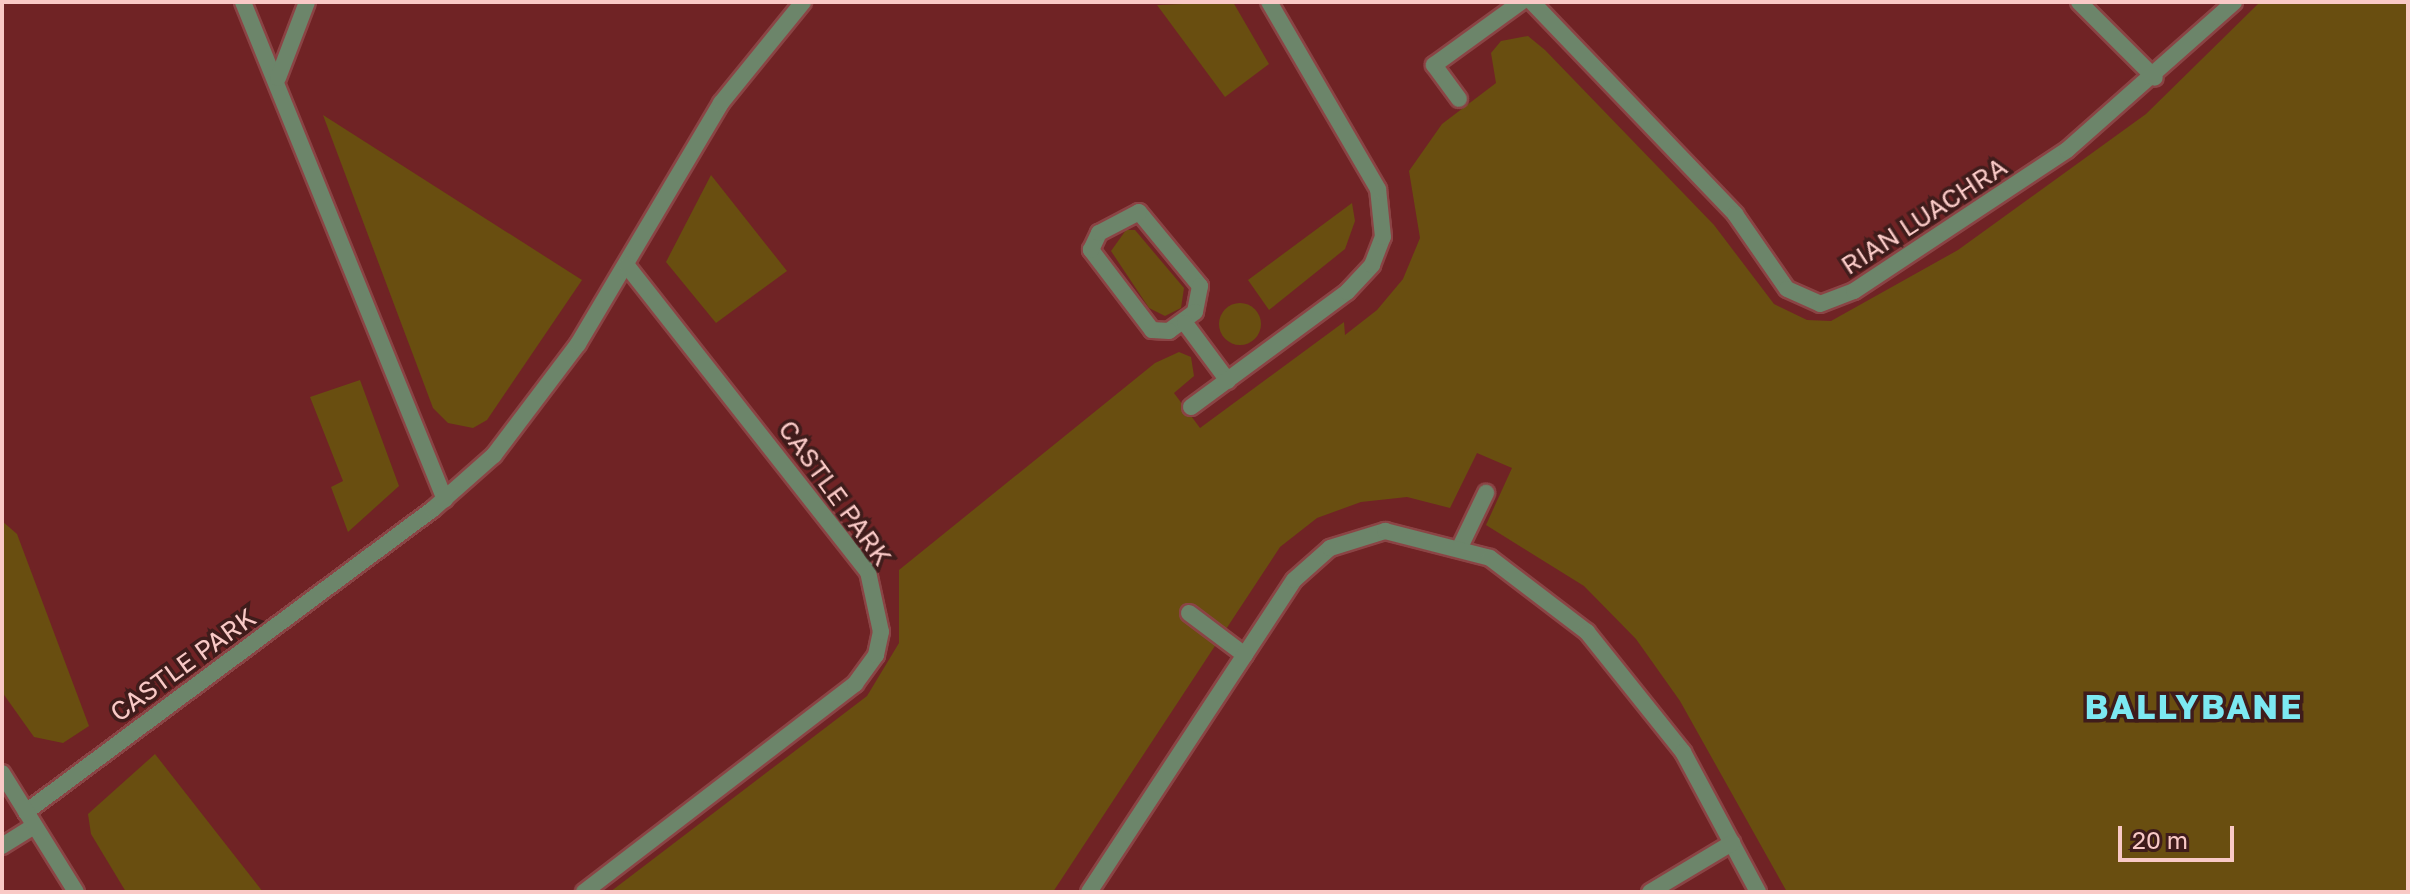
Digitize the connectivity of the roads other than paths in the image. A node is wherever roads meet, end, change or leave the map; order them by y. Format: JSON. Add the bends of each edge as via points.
{"nodes":[{"id":1,"x":243,"y":2,"type":"edge"},
{"id":2,"x":307,"y":2,"type":"edge"},
{"id":3,"x":803,"y":2,"type":"edge"},
{"id":4,"x":1269,"y":2,"type":"edge"},
{"id":5,"x":1521,"y":2,"type":"edge"},
{"id":6,"x":1532,"y":2,"type":"edge"},
{"id":7,"x":2079,"y":2,"type":"edge"},
{"id":8,"x":2234,"y":2,"type":"edge"},
{"id":9,"x":278,"y":78,"type":"junction"},
{"id":10,"x":2155,"y":78,"type":"junction"},
{"id":11,"x":1459,"y":99,"type":"dead end"},
{"id":12,"x":627,"y":266,"type":"junction"},
{"id":13,"x":1185,"y":323,"type":"junction"},
{"id":14,"x":1228,"y":381,"type":"junction"},
{"id":15,"x":1191,"y":407,"type":"dead end"},
{"id":16,"x":1486,"y":493,"type":"dead end"},
{"id":17,"x":445,"y":500,"type":"junction"},
{"id":18,"x":1461,"y":545,"type":"junction"},
{"id":19,"x":1189,"y":613,"type":"dead end"},
{"id":20,"x":1245,"y":655,"type":"junction"},
{"id":21,"x":2,"y":773,"type":"edge"},
{"id":22,"x":30,"y":819,"type":"junction"},
{"id":23,"x":1732,"y":843,"type":"junction"},
{"id":24,"x":2,"y":846,"type":"edge"},
{"id":25,"x":76,"y":892,"type":"edge"},
{"id":26,"x":584,"y":892,"type":"edge"},
{"id":27,"x":1089,"y":892,"type":"edge"},
{"id":28,"x":1650,"y":892,"type":"edge"},
{"id":29,"x":1758,"y":892,"type":"edge"}],
"edges":[{"from":1,"to":9,"type":"street"},
{"from":2,"to":9,"type":"street"},
{"from":3,"to":12,"type":"street","name":"CASTLE PARK","via":[[721,103]]},
{"from":4,"to":14,"type":"street","via":[[1378,189],[1383,237],[1361,278]]},
{"from":5,"to":11,"type":"street","via":[[1434,65]]},
{"from":6,"to":10,"type":"street","name":"RIAN LUACHRA","via":[[1735,214],[1787,289],[1806,302],[1854,291],[1967,220]]},
{"from":7,"to":10,"type":"street"},
{"from":8,"to":10,"type":"street","name":"RIAN LUACHRA"},
{"from":9,"to":17,"type":"street","via":[[383,360]]},
{"from":12,"to":17,"type":"street","name":"CASTLE PARK","via":[[512,436]]},
{"from":12,"to":26,"type":"street","name":"CASTLE PARK","via":[[868,572],[881,632],[876,655],[855,684]]},
{"from":13,"to":13,"type":"street","via":[[1152,330],[1098,264],[1094,238],[1126,215],[1144,215],[1200,286]]},
{"from":13,"to":14,"type":"street"},
{"from":14,"to":15,"type":"street"},
{"from":16,"to":18,"type":"street"},
{"from":17,"to":22,"type":"street","name":"CASTLE PARK"},
{"from":18,"to":20,"type":"street","via":[[1385,531],[1330,548],[1294,580]]},
{"from":18,"to":23,"type":"street","via":[[1536,586],[1638,687]]},
{"from":19,"to":20,"type":"street"},
{"from":20,"to":27,"type":"street"},
{"from":21,"to":22,"type":"street"},
{"from":22,"to":24,"type":"street","name":"CASTLE PARK"},
{"from":22,"to":25,"type":"street"},
{"from":23,"to":28,"type":"street"},
{"from":23,"to":29,"type":"street"}]}
